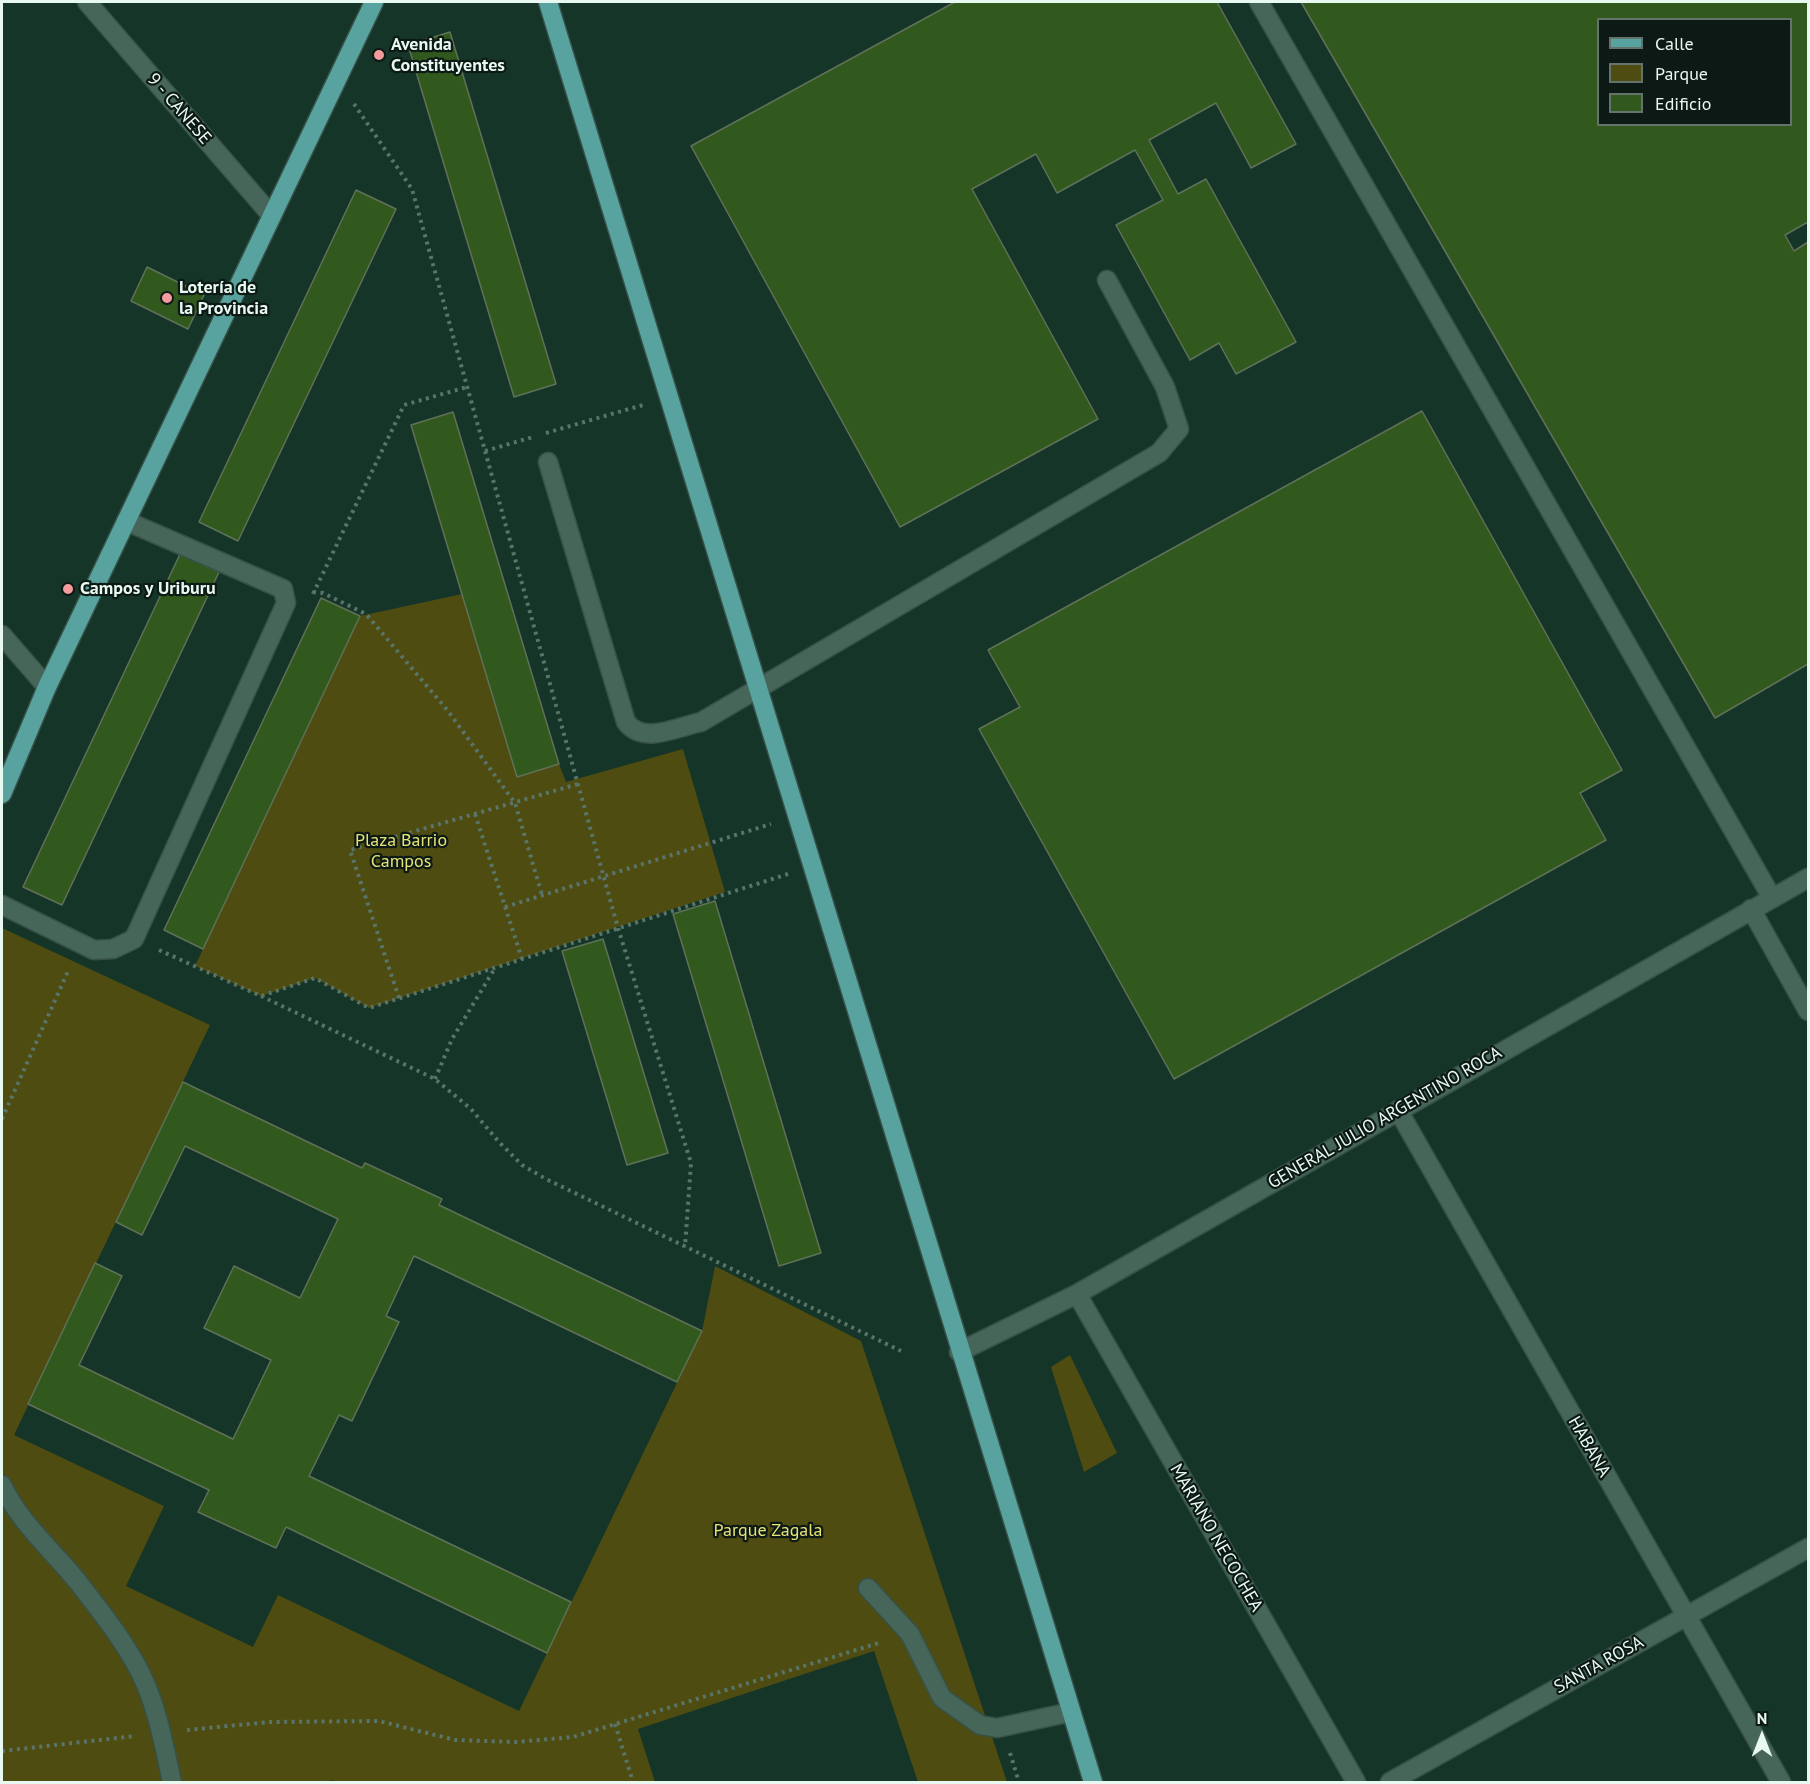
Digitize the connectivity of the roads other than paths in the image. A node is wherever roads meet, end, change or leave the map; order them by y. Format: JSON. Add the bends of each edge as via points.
{"nodes":[{"id":1,"x":87,"y":2,"type":"edge"},
{"id":2,"x":374,"y":2,"type":"edge"},
{"id":3,"x":548,"y":2,"type":"edge"},
{"id":4,"x":1259,"y":2,"type":"edge"},
{"id":5,"x":272,"y":216,"type":"junction"},
{"id":6,"x":1107,"y":279,"type":"dead end"},
{"id":7,"x":548,"y":462,"type":"dead end"},
{"id":8,"x":126,"y":521,"type":"junction"},
{"id":9,"x":2,"y":635,"type":"edge"},
{"id":10,"x":47,"y":687,"type":"junction"},
{"id":11,"x":759,"y":689,"type":"junction"},
{"id":12,"x":2,"y":794,"type":"edge"},
{"id":13,"x":1809,"y":878,"type":"edge"},
{"id":14,"x":1772,"y":898,"type":"junction"},
{"id":15,"x":2,"y":905,"type":"edge"},
{"id":16,"x":1751,"y":909,"type":"junction"},
{"id":17,"x":1809,"y":1011,"type":"edge"},
{"id":18,"x":1398,"y":1110,"type":"junction"},
{"id":19,"x":1077,"y":1293,"type":"junction"},
{"id":20,"x":959,"y":1352,"type":"junction"},
{"id":21,"x":2,"y":1485,"type":"edge"},
{"id":22,"x":1809,"y":1548,"type":"edge"},
{"id":23,"x":868,"y":1588,"type":"dead end"},
{"id":24,"x":1686,"y":1616,"type":"junction"},
{"id":25,"x":1071,"y":1712,"type":"junction"},
{"id":26,"x":172,"y":1782,"type":"edge"},
{"id":27,"x":1093,"y":1782,"type":"edge"},
{"id":28,"x":1356,"y":1782,"type":"edge"},
{"id":29,"x":1390,"y":1782,"type":"edge"},
{"id":30,"x":1781,"y":1782,"type":"edge"}],
"edges":[{"from":1,"to":5,"type":"street","name":"9 - CANESE"},
{"from":2,"to":5,"type":"main road"},
{"from":3,"to":11,"type":"main road"},
{"from":4,"to":14,"type":"street"},
{"from":5,"to":8,"type":"main road"},
{"from":6,"to":11,"type":"street","via":[[1165,387],[1179,429],[1159,453]]},
{"from":7,"to":11,"type":"street","via":[[626,722],[632,730],[643,735],[701,722]]},
{"from":8,"to":10,"type":"main road"},
{"from":8,"to":15,"type":"street","via":[[283,589],[286,603],[134,939],[113,949],[94,950]]},
{"from":9,"to":10,"type":"street"},
{"from":10,"to":12,"type":"main road"},
{"from":11,"to":20,"type":"main road"},
{"from":13,"to":14,"type":"street","name":"GENERAL JULIO ARGENTINO ROCA"},
{"from":14,"to":16,"type":"street","name":"GENERAL JULIO ARGENTINO ROCA"},
{"from":16,"to":17,"type":"street"},
{"from":16,"to":18,"type":"street","name":"GENERAL JULIO ARGENTINO ROCA"},
{"from":18,"to":19,"type":"street","name":"GENERAL JULIO ARGENTINO ROCA"},
{"from":18,"to":24,"type":"street","name":"HABANA"},
{"from":19,"to":20,"type":"street","name":"GENERAL JULIO ARGENTINO ROCA"},
{"from":19,"to":28,"type":"street","name":"MARIANO NECOCHEA"},
{"from":20,"to":25,"type":"main road"},
{"from":21,"to":26,"type":"street","via":[[31,1531],[78,1582],[146,1684]]},
{"from":22,"to":24,"type":"street","name":"SANTA ROSA"},
{"from":23,"to":25,"type":"street","via":[[910,1634],[942,1698],[980,1725],[997,1728]]},
{"from":24,"to":29,"type":"street","name":"SANTA ROSA"},
{"from":24,"to":30,"type":"street","name":"HABANA"},
{"from":25,"to":27,"type":"main road"}]}
